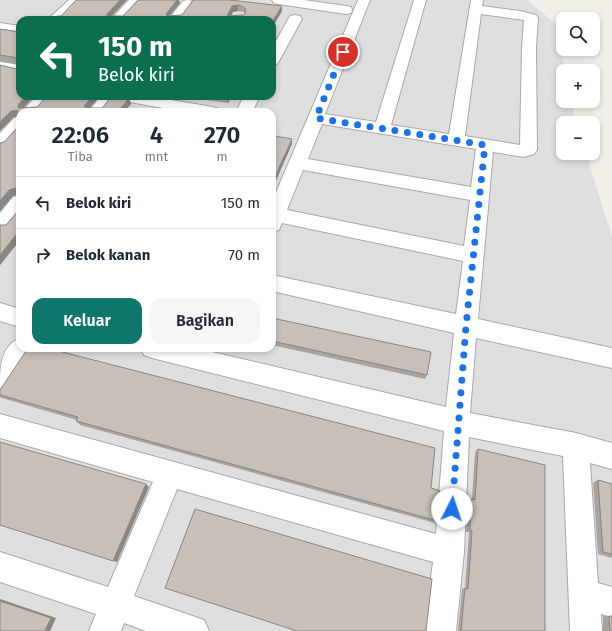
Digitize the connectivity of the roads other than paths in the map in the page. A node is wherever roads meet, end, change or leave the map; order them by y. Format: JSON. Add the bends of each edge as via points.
{"nodes":[{"id":1,"x":76,"y":0,"type":"edge"},
{"id":2,"x":136,"y":0,"type":"edge"},
{"id":3,"x":278,"y":0,"type":"edge"},
{"id":4,"x":364,"y":0,"type":"edge"},
{"id":5,"x":420,"y":0,"type":"edge"},
{"id":6,"x":188,"y":4,"type":"edge"},
{"id":7,"x":476,"y":4,"type":"edge"},
{"id":8,"x":346,"y":10,"type":"dead end"},
{"id":9,"x":58,"y":16,"type":"edge"},
{"id":10,"x":121,"y":16,"type":"edge"},
{"id":11,"x":178,"y":16,"type":"edge"},
{"id":12,"x":295,"y":19,"type":"dead end"},
{"id":13,"x":0,"y":27,"type":"edge"},
{"id":14,"x":16,"y":29,"type":"edge"},
{"id":15,"x":276,"y":54,"type":"edge"},
{"id":16,"x":1,"y":67,"type":"edge"},
{"id":17,"x":16,"y":69,"type":"edge"},
{"id":18,"x":41,"y":100,"type":"edge"},
{"id":19,"x":106,"y":100,"type":"edge"},
{"id":20,"x":170,"y":100,"type":"edge"},
{"id":21,"x":182,"y":101,"type":"edge"},
{"id":22,"x":34,"y":108,"type":"edge"},
{"id":23,"x":99,"y":108,"type":"edge"},
{"id":24,"x":202,"y":108,"type":"edge"},
{"id":25,"x":316,"y":118,"type":"junction"},
{"id":26,"x":16,"y":126,"type":"edge"},
{"id":27,"x":382,"y":128,"type":"junction"},
{"id":28,"x":456,"y":140,"type":"junction"},
{"id":29,"x":0,"y":143,"type":"edge"},
{"id":30,"x":485,"y":145,"type":"junction"},
{"id":31,"x":297,"y":163,"type":"junction"},
{"id":32,"x":479,"y":195,"type":"junction"},
{"id":33,"x":16,"y":209,"type":"edge"},
{"id":34,"x":276,"y":215,"type":"edge"},
{"id":35,"x":276,"y":220,"type":"edge"},
{"id":36,"x":7,"y":226,"type":"edge"},
{"id":37,"x":473,"y":255,"type":"junction"},
{"id":38,"x":276,"y":284,"type":"edge"},
{"id":39,"x":0,"y":312,"type":"edge"},
{"id":40,"x":16,"y":317,"type":"edge"},
{"id":41,"x":466,"y":326,"type":"junction"},
{"id":42,"x":17,"y":352,"type":"edge"},
{"id":43,"x":168,"y":352,"type":"edge"},
{"id":44,"x":612,"y":358,"type":"edge"},
{"id":45,"x":0,"y":376,"type":"edge"},
{"id":46,"x":457,"y":422,"type":"junction"},
{"id":47,"x":0,"y":426,"type":"edge"},
{"id":48,"x":576,"y":446,"type":"junction"},
{"id":49,"x":612,"y":456,"type":"edge"},
{"id":50,"x":168,"y":474,"type":"junction"},
{"id":51,"x":449,"y":552,"type":"junction"},
{"id":52,"x":0,"y":567,"type":"edge"},
{"id":53,"x":598,"y":598,"type":"edge"},
{"id":54,"x":110,"y":619,"type":"edge"},
{"id":55,"x":194,"y":631,"type":"edge"},
{"id":56,"x":440,"y":631,"type":"edge"},
{"id":57,"x":586,"y":631,"type":"edge"}],
"edges":[{"from":1,"to":9,"type":"street"},
{"from":2,"to":10,"type":"street"},
{"from":3,"to":8,"type":"street"},
{"from":4,"to":25,"type":"street"},
{"from":5,"to":27,"type":"street"},
{"from":6,"to":11,"type":"street"},
{"from":7,"to":28,"type":"street"},
{"from":7,"to":30,"type":"street","via":[[531,18],[528,150]]},
{"from":12,"to":15,"type":"street"},
{"from":13,"to":14,"type":"street"},
{"from":16,"to":17,"type":"street"},
{"from":18,"to":22,"type":"street"},
{"from":19,"to":23,"type":"street"},
{"from":20,"to":21,"type":"street"},
{"from":21,"to":24,"type":"street"},
{"from":25,"to":27,"type":"street"},
{"from":25,"to":31,"type":"street"},
{"from":26,"to":29,"type":"street"},
{"from":27,"to":28,"type":"street"},
{"from":28,"to":30,"type":"street"},
{"from":30,"to":32,"type":"street"},
{"from":31,"to":32,"type":"street"},
{"from":31,"to":34,"type":"street"},
{"from":32,"to":37,"type":"street"},
{"from":33,"to":36,"type":"street"},
{"from":35,"to":37,"type":"street"},
{"from":37,"to":41,"type":"street"},
{"from":38,"to":41,"type":"street"},
{"from":39,"to":40,"type":"street"},
{"from":41,"to":44,"type":"street"},
{"from":41,"to":46,"type":"street"},
{"from":42,"to":45,"type":"street"},
{"from":43,"to":46,"type":"street"},
{"from":46,"to":48,"type":"street"},
{"from":46,"to":51,"type":"street"},
{"from":47,"to":50,"type":"street"},
{"from":48,"to":49,"type":"street"},
{"from":48,"to":53,"type":"street"},
{"from":50,"to":51,"type":"street"},
{"from":50,"to":54,"type":"street"},
{"from":51,"to":56,"type":"street"},
{"from":52,"to":54,"type":"street"},
{"from":53,"to":57,"type":"street"},
{"from":54,"to":55,"type":"street"}]}
